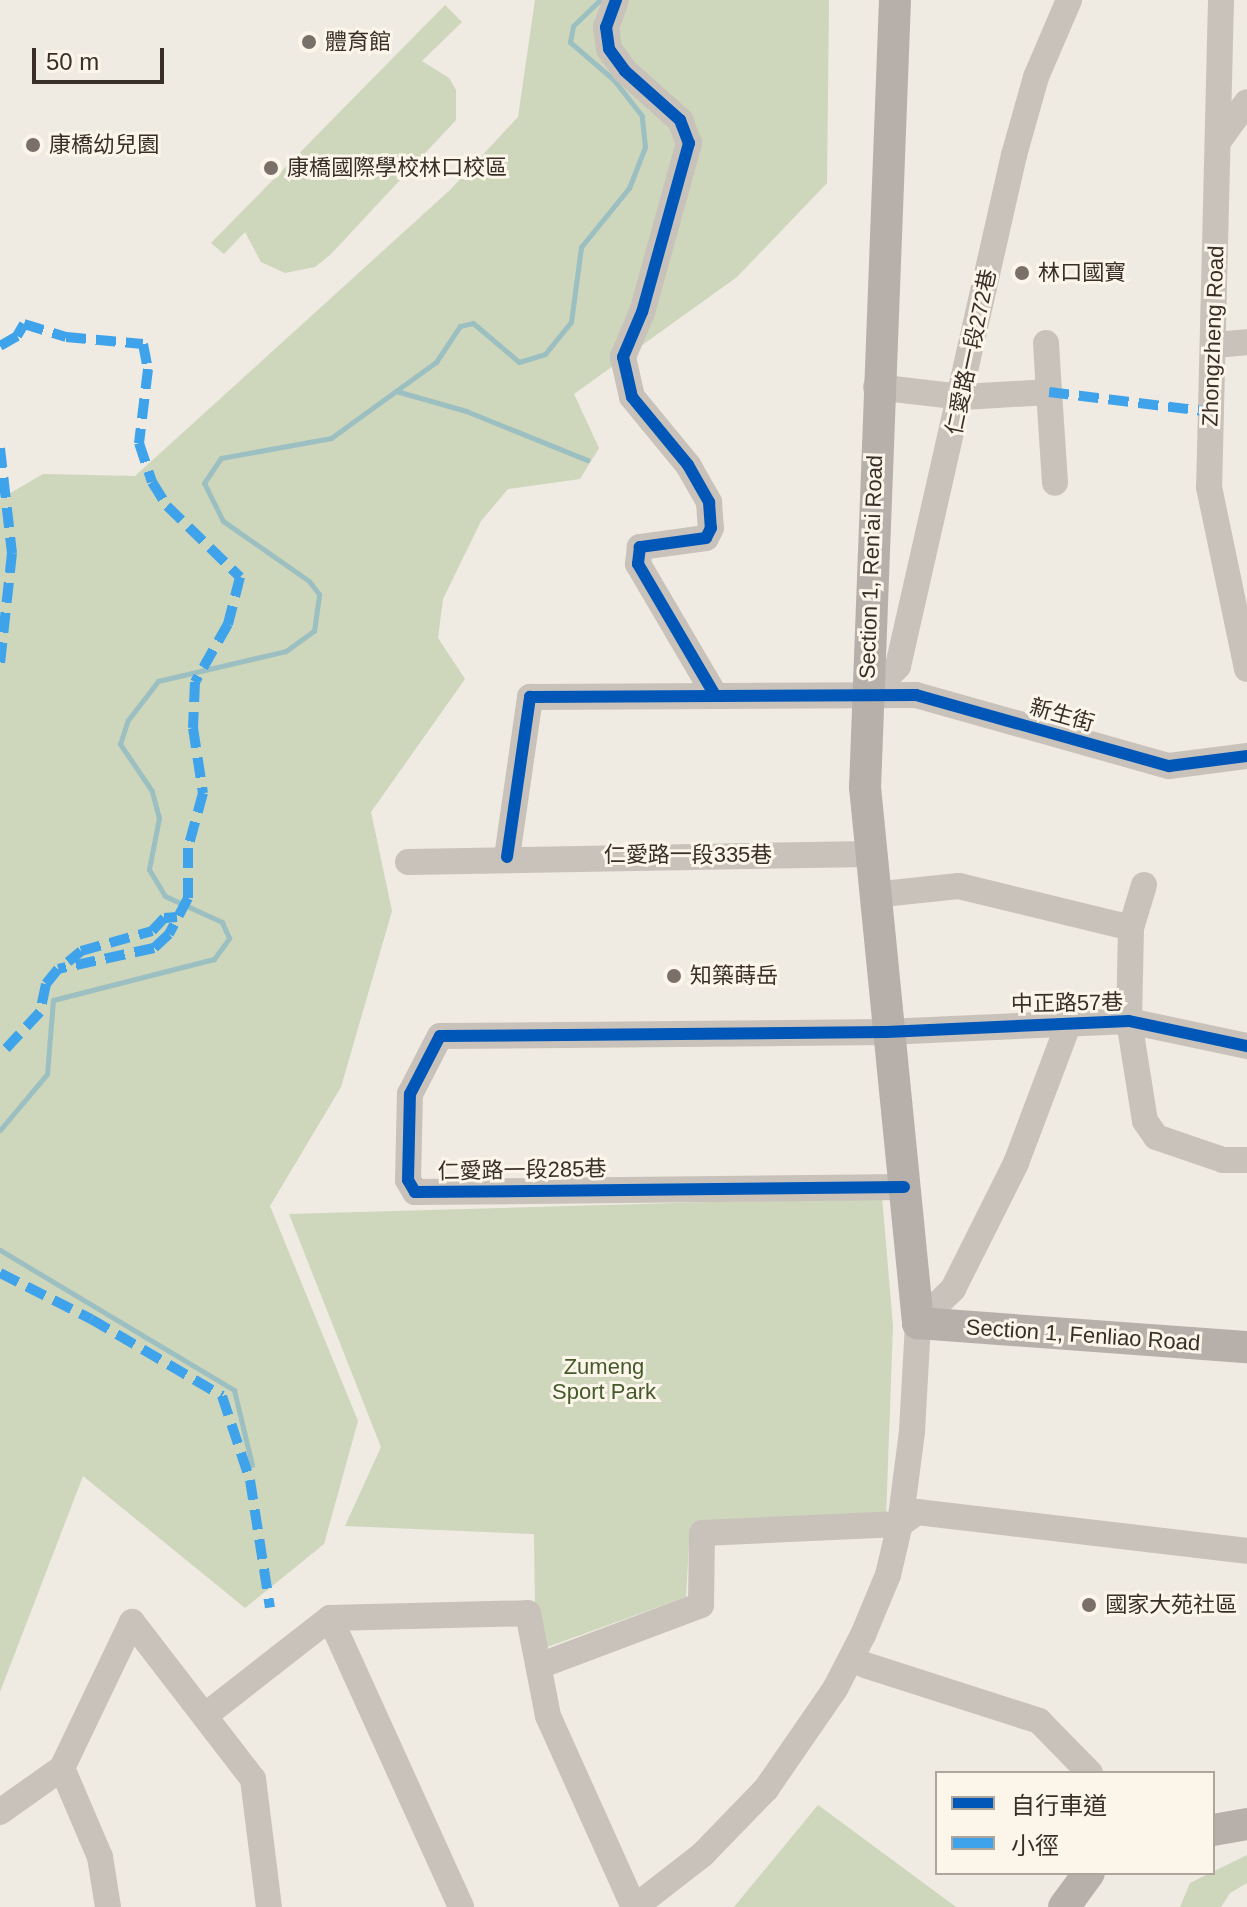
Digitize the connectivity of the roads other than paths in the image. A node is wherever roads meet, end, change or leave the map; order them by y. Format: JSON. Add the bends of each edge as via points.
{"nodes":[{"id":1,"x":616,"y":0,"type":"edge"},
{"id":2,"x":895,"y":0,"type":"edge"},
{"id":3,"x":1069,"y":0,"type":"edge"},
{"id":4,"x":1221,"y":0,"type":"edge"},
{"id":5,"x":1247,"y":102,"type":"edge"},
{"id":6,"x":1218,"y":142,"type":"junction"},
{"id":7,"x":1247,"y":342,"type":"edge"},
{"id":8,"x":1046,"y":343,"type":"dead end"},
{"id":9,"x":1215,"y":345,"type":"junction"},
{"id":10,"x":876,"y":387,"type":"junction"},
{"id":11,"x":1049,"y":392,"type":"junction"},
{"id":12,"x":963,"y":397,"type":"junction"},
{"id":13,"x":1055,"y":483,"type":"dead end"},
{"id":14,"x":1247,"y":669,"type":"edge"},
{"id":15,"x":715,"y":695,"type":"junction"},
{"id":16,"x":868,"y":697,"type":"junction"},
{"id":17,"x":1247,"y":756,"type":"edge"},
{"id":18,"x":870,"y":854,"type":"junction"},
{"id":19,"x":507,"y":857,"type":"junction"},
{"id":20,"x":408,"y":862,"type":"dead end"},
{"id":21,"x":1144,"y":885,"type":"dead end"},
{"id":22,"x":873,"y":895,"type":"junction"},
{"id":23,"x":1131,"y":928,"type":"junction"},
{"id":24,"x":1070,"y":1020,"type":"junction"},
{"id":25,"x":1129,"y":1021,"type":"junction"},
{"id":26,"x":886,"y":1032,"type":"junction"},
{"id":27,"x":1247,"y":1046,"type":"edge"},
{"id":28,"x":1247,"y":1160,"type":"edge"},
{"id":29,"x":904,"y":1187,"type":"junction"},
{"id":30,"x":918,"y":1323,"type":"junction"},
{"id":31,"x":1247,"y":1347,"type":"edge"},
{"id":32,"x":908,"y":1518,"type":"junction"},
{"id":33,"x":1247,"y":1551,"type":"edge"},
{"id":34,"x":330,"y":1618,"type":"junction"},
{"id":35,"x":865,"y":1665,"type":"junction"},
{"id":36,"x":539,"y":1666,"type":"junction"},
{"id":37,"x":207,"y":1714,"type":"junction"},
{"id":38,"x":62,"y":1768,"type":"junction"},
{"id":39,"x":1088,"y":1771,"type":"edge"},
{"id":40,"x":0,"y":1812,"type":"edge"},
{"id":41,"x":1247,"y":1824,"type":"edge"},
{"id":42,"x":1215,"y":1830,"type":"edge"},
{"id":43,"x":1088,"y":1875,"type":"edge"},
{"id":44,"x":108,"y":1907,"type":"edge"},
{"id":45,"x":269,"y":1907,"type":"edge"},
{"id":46,"x":461,"y":1907,"type":"edge"},
{"id":47,"x":635,"y":1907,"type":"edge"},
{"id":48,"x":659,"y":1907,"type":"edge"},
{"id":49,"x":1064,"y":1907,"type":"edge"}],
"edges":[{"from":1,"to":15,"type":"street","via":[[606,27],[609,49],[625,71],[680,120],[689,143],[642,312],[623,357],[632,397],[688,465],[709,502],[711,528],[706,538],[640,547],[638,564]]},
{"from":2,"to":10,"type":"main road","name":"Section 1, Ren'ai Road"},
{"from":3,"to":12,"type":"street","name":"仁愛路一段272巷","via":[[1036,77],[1014,155]]},
{"from":4,"to":6,"type":"street","name":"Zhongzheng Road"},
{"from":5,"to":6,"type":"street"},
{"from":6,"to":9,"type":"street","name":"Zhongzheng Road"},
{"from":7,"to":9,"type":"street"},
{"from":8,"to":11,"type":"street"},
{"from":9,"to":14,"type":"street","name":"Zhongzheng Road","via":[[1209,487]]},
{"from":10,"to":12,"type":"street"},
{"from":10,"to":16,"type":"main road","name":"Section 1, Ren'ai Road"},
{"from":11,"to":12,"type":"street"},
{"from":11,"to":13,"type":"street"},
{"from":12,"to":16,"type":"street","name":"仁愛路一段272巷","via":[[898,666]]},
{"from":15,"to":16,"type":"street"},
{"from":15,"to":19,"type":"street","via":[[530,697]]},
{"from":16,"to":17,"type":"street","name":"新生街","via":[[916,695],[1169,766]]},
{"from":16,"to":18,"type":"main road","name":"Section 1, Ren'ai Road"},
{"from":18,"to":19,"type":"street","name":"仁愛路一段335巷"},
{"from":18,"to":22,"type":"main road","name":"Section 1, Ren'ai Road"},
{"from":19,"to":20,"type":"street","name":"仁愛路一段335巷"},
{"from":21,"to":23,"type":"street"},
{"from":22,"to":23,"type":"street","via":[[959,886]]},
{"from":22,"to":26,"type":"main road","name":"Section 1, Ren'ai Road"},
{"from":23,"to":25,"type":"street"},
{"from":24,"to":25,"type":"street","name":"中正路57巷"},
{"from":24,"to":26,"type":"street","name":"中正路57巷"},
{"from":24,"to":30,"type":"street","name":"中正路57巷","via":[[1016,1163],[953,1289]]},
{"from":25,"to":27,"type":"street","name":"中正路57巷"},
{"from":25,"to":28,"type":"street","via":[[1145,1121],[1156,1137],[1223,1160]]},
{"from":26,"to":29,"type":"main road","name":"Section 1, Ren'ai Road"},
{"from":26,"to":29,"type":"street","name":"仁愛路一段285巷","via":[[440,1036],[410,1094],[408,1180],[415,1192]]},
{"from":29,"to":30,"type":"main road","name":"Section 1, Ren'ai Road"},
{"from":30,"to":31,"type":"main road","name":"Section 1, Fenliao Road"},
{"from":30,"to":32,"type":"street","name":"Section 1, Ren'ai Road","via":[[926,1374],[926,1432]]},
{"from":32,"to":33,"type":"street"},
{"from":32,"to":35,"type":"street","name":"Section 1, Ren'ai Road","via":[[906,1566]]},
{"from":32,"to":36,"type":"street","via":[[702,1533],[701,1605]]},
{"from":32,"to":47,"type":"street","name":"Section 1, Ren'ai Road","via":[[863,1635],[801,1744],[732,1827]]},
{"from":34,"to":36,"type":"street","via":[[528,1613]]},
{"from":34,"to":37,"type":"street"},
{"from":34,"to":46,"type":"street"},
{"from":35,"to":39,"type":"street","via":[[1039,1721]]},
{"from":35,"to":48,"type":"street","name":"Section 1, Ren'ai Road","via":[[808,1759],[767,1811],[727,1852]]},
{"from":36,"to":47,"type":"street","via":[[548,1716],[568,1768]]},
{"from":37,"to":38,"type":"street","via":[[132,1622]]},
{"from":37,"to":45,"type":"street","via":[[253,1779]]},
{"from":38,"to":40,"type":"street"},
{"from":38,"to":44,"type":"street","via":[[100,1857]]},
{"from":41,"to":42,"type":"main road"},
{"from":43,"to":49,"type":"main road"}]}
